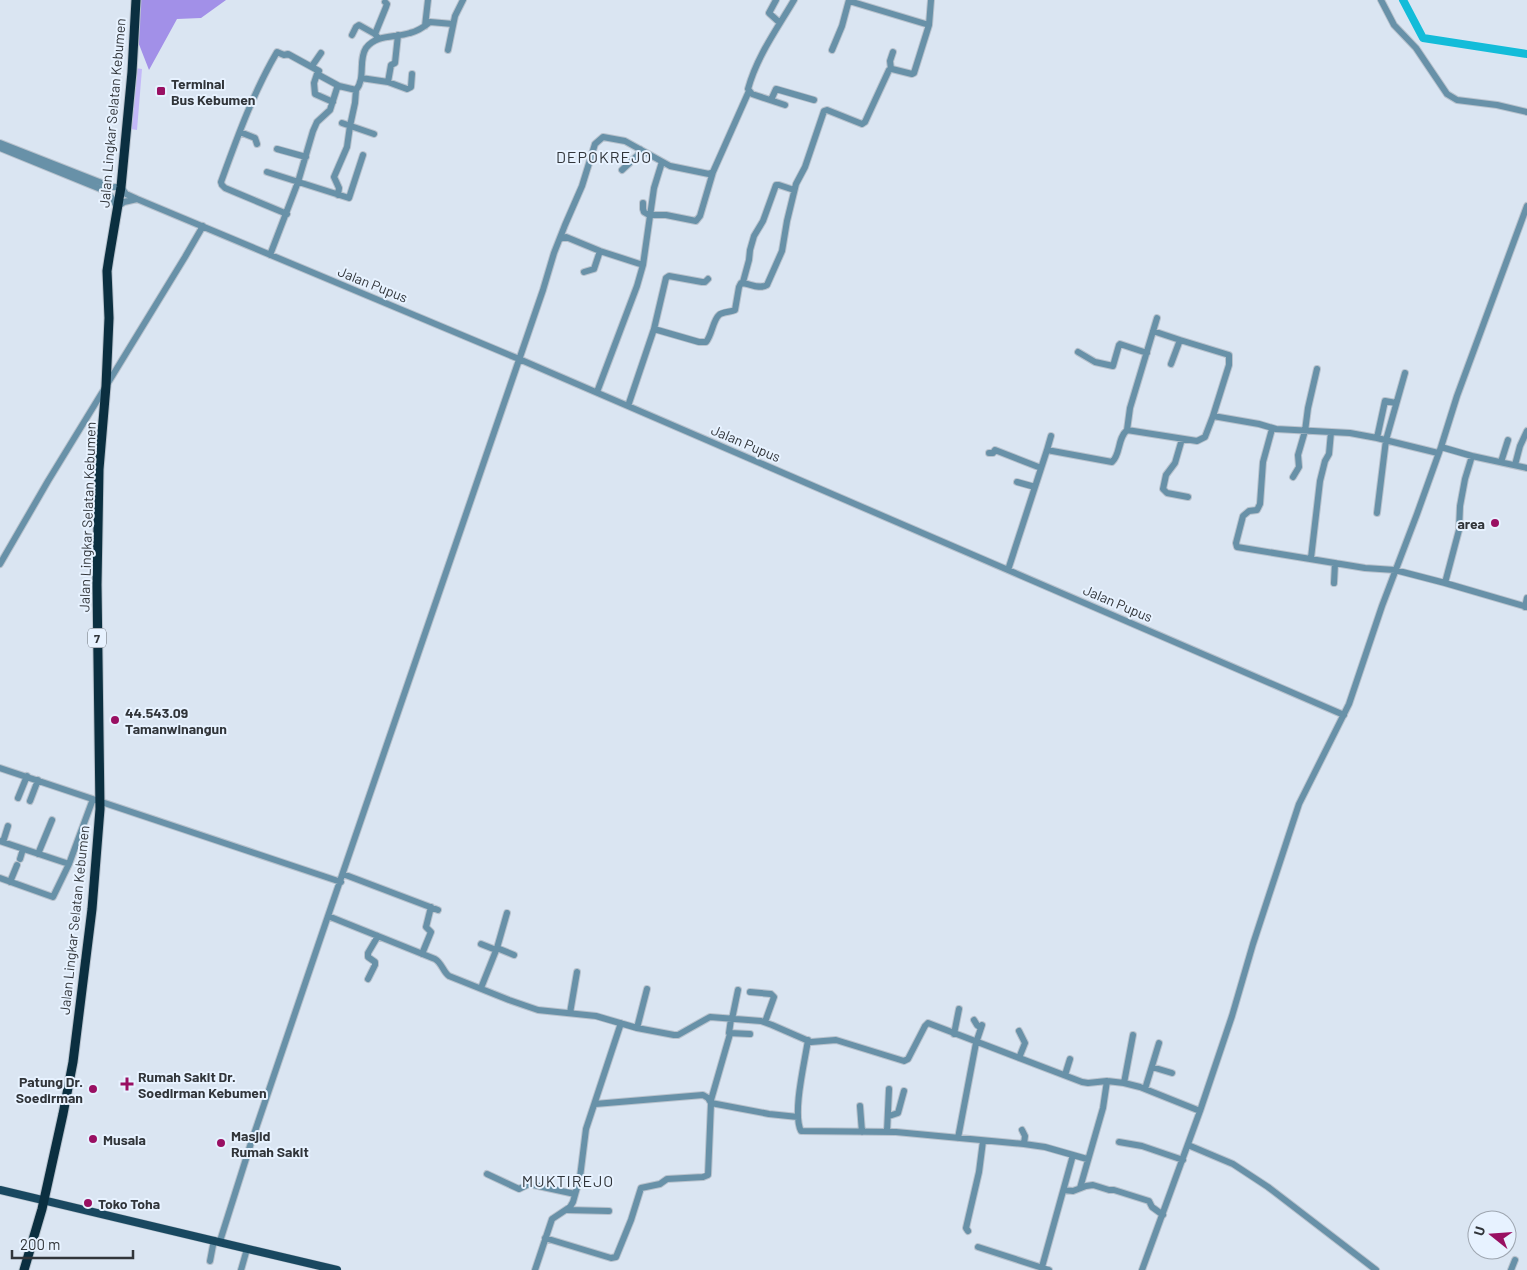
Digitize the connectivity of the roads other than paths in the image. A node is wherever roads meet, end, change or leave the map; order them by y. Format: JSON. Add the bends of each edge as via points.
{"nodes":[{"id":1,"x":136,"y":0,"type":"edge"},
{"id":2,"x":428,"y":0,"type":"edge"},
{"id":3,"x":463,"y":0,"type":"edge"},
{"id":4,"x":776,"y":0,"type":"edge"},
{"id":5,"x":794,"y":0,"type":"edge"},
{"id":6,"x":849,"y":0,"type":"edge"},
{"id":7,"x":931,"y":0,"type":"edge"},
{"id":8,"x":1381,"y":0,"type":"edge"},
{"id":9,"x":385,"y":2,"type":"dead end"},
{"id":10,"x":780,"y":23,"type":"junction"},
{"id":11,"x":453,"y":24,"type":"junction"},
{"id":12,"x":929,"y":25,"type":"junction"},
{"id":13,"x":425,"y":26,"type":"junction"},
{"id":14,"x":352,"y":35,"type":"dead end"},
{"id":15,"x":376,"y":36,"type":"junction"},
{"id":16,"x":398,"y":36,"type":"junction"},
{"id":17,"x":448,"y":50,"type":"dead end"},
{"id":18,"x":832,"y":50,"type":"dead end"},
{"id":19,"x":893,"y":52,"type":"dead end"},
{"id":20,"x":321,"y":53,"type":"dead end"},
{"id":21,"x":312,"y":66,"type":"junction"},
{"id":22,"x":891,"y":69,"type":"junction"},
{"id":23,"x":319,"y":72,"type":"junction"},
{"id":24,"x":412,"y":74,"type":"dead end"},
{"id":25,"x":361,"y":78,"type":"junction"},
{"id":26,"x":388,"y":82,"type":"junction"},
{"id":27,"x":339,"y":86,"type":"junction"},
{"id":28,"x":356,"y":90,"type":"junction"},
{"id":29,"x":749,"y":91,"type":"junction"},
{"id":30,"x":771,"y":100,"type":"junction"},
{"id":31,"x":814,"y":100,"type":"dead end"},
{"id":32,"x":333,"y":102,"type":"junction"},
{"id":33,"x":785,"y":105,"type":"dead end"},
{"id":34,"x":1527,"y":112,"type":"edge"},
{"id":35,"x":342,"y":123,"type":"dead end"},
{"id":36,"x":350,"y":126,"type":"junction"},
{"id":37,"x":240,"y":132,"type":"junction"},
{"id":38,"x":374,"y":134,"type":"dead end"},
{"id":39,"x":0,"y":143,"type":"edge"},
{"id":40,"x":257,"y":144,"type":"dead end"},
{"id":41,"x":0,"y":148,"type":"edge"},
{"id":42,"x":277,"y":149,"type":"dead end"},
{"id":43,"x":640,"y":149,"type":"junction"},
{"id":44,"x":363,"y":155,"type":"dead end"},
{"id":45,"x":306,"y":157,"type":"junction"},
{"id":46,"x":662,"y":162,"type":"junction"},
{"id":47,"x":622,"y":170,"type":"dead end"},
{"id":48,"x":267,"y":172,"type":"dead end"},
{"id":49,"x":712,"y":172,"type":"junction"},
{"id":50,"x":298,"y":182,"type":"junction"},
{"id":51,"x":121,"y":186,"type":"junction"},
{"id":52,"x":794,"y":190,"type":"junction"},
{"id":53,"x":338,"y":195,"type":"junction"},
{"id":54,"x":137,"y":199,"type":"junction"},
{"id":55,"x":643,"y":203,"type":"dead end"},
{"id":56,"x":1527,"y":206,"type":"edge"},
{"id":57,"x":117,"y":207,"type":"junction"},
{"id":58,"x":287,"y":214,"type":"junction"},
{"id":59,"x":649,"y":215,"type":"junction"},
{"id":60,"x":202,"y":226,"type":"junction"},
{"id":61,"x":560,"y":239,"type":"junction"},
{"id":62,"x":600,"y":251,"type":"junction"},
{"id":63,"x":270,"y":255,"type":"junction"},
{"id":64,"x":643,"y":265,"type":"junction"},
{"id":65,"x":584,"y":272,"type":"dead end"},
{"id":66,"x":708,"y":279,"type":"dead end"},
{"id":67,"x":743,"y":282,"type":"junction"},
{"id":68,"x":1157,"y":318,"type":"dead end"},
{"id":69,"x":654,"y":329,"type":"junction"},
{"id":70,"x":1153,"y":331,"type":"junction"},
{"id":71,"x":1180,"y":340,"type":"junction"},
{"id":72,"x":1078,"y":352,"type":"dead end"},
{"id":73,"x":1146,"y":352,"type":"junction"},
{"id":74,"x":519,"y":359,"type":"junction"},
{"id":75,"x":1171,"y":364,"type":"dead end"},
{"id":76,"x":1317,"y":369,"type":"dead end"},
{"id":77,"x":1405,"y":373,"type":"dead end"},
{"id":78,"x":106,"y":386,"type":"junction"},
{"id":79,"x":597,"y":392,"type":"junction"},
{"id":80,"x":1396,"y":403,"type":"junction"},
{"id":81,"x":628,"y":406,"type":"junction"},
{"id":82,"x":1213,"y":416,"type":"junction"},
{"id":83,"x":1272,"y":429,"type":"junction"},
{"id":84,"x":1127,"y":430,"type":"junction"},
{"id":85,"x":1305,"y":431,"type":"junction"},
{"id":86,"x":1527,"y":431,"type":"edge"},
{"id":87,"x":1331,"y":432,"type":"junction"},
{"id":88,"x":1051,"y":436,"type":"dead end"},
{"id":89,"x":1377,"y":438,"type":"junction"},
{"id":90,"x":1182,"y":439,"type":"junction"},
{"id":91,"x":1386,"y":440,"type":"junction"},
{"id":92,"x":1508,"y":440,"type":"dead end"},
{"id":93,"x":1047,"y":450,"type":"junction"},
{"id":94,"x":1440,"y":450,"type":"junction"},
{"id":95,"x":989,"y":452,"type":"dead end"},
{"id":96,"x":1472,"y":456,"type":"junction"},
{"id":97,"x":1501,"y":462,"type":"junction"},
{"id":98,"x":1515,"y":465,"type":"junction"},
{"id":99,"x":1041,"y":468,"type":"junction"},
{"id":100,"x":1527,"y":468,"type":"edge"},
{"id":101,"x":1293,"y":477,"type":"dead end"},
{"id":102,"x":1018,"y":482,"type":"dead end"},
{"id":103,"x":1035,"y":487,"type":"junction"},
{"id":104,"x":1188,"y":497,"type":"dead end"},
{"id":105,"x":1377,"y":514,"type":"dead end"},
{"id":106,"x":1311,"y":558,"type":"junction"},
{"id":107,"x":1,"y":560,"type":"edge"},
{"id":108,"x":1335,"y":563,"type":"junction"},
{"id":109,"x":1008,"y":570,"type":"junction"},
{"id":110,"x":1395,"y":570,"type":"junction"},
{"id":111,"x":1445,"y":583,"type":"junction"},
{"id":112,"x":1334,"y":584,"type":"dead end"},
{"id":113,"x":1527,"y":598,"type":"edge"},
{"id":114,"x":1526,"y":607,"type":"edge"},
{"id":115,"x":1344,"y":714,"type":"junction"},
{"id":116,"x":0,"y":768,"type":"edge"},
{"id":117,"x":27,"y":776,"type":"junction"},
{"id":118,"x":38,"y":780,"type":"junction"},
{"id":119,"x":18,"y":798,"type":"dead end"},
{"id":120,"x":96,"y":800,"type":"junction"},
{"id":121,"x":30,"y":801,"type":"dead end"},
{"id":122,"x":52,"y":820,"type":"dead end"},
{"id":123,"x":8,"y":826,"type":"dead end"},
{"id":124,"x":2,"y":842,"type":"edge"},
{"id":125,"x":23,"y":849,"type":"junction"},
{"id":126,"x":38,"y":854,"type":"junction"},
{"id":127,"x":69,"y":864,"type":"junction"},
{"id":128,"x":343,"y":874,"type":"junction"},
{"id":129,"x":0,"y":878,"type":"edge"},
{"id":130,"x":10,"y":882,"type":"junction"},
{"id":131,"x":340,"y":882,"type":"junction"},
{"id":132,"x":431,"y":907,"type":"junction"},
{"id":133,"x":438,"y":910,"type":"dead end"},
{"id":134,"x":507,"y":913,"type":"dead end"},
{"id":135,"x":328,"y":916,"type":"junction"},
{"id":136,"x":378,"y":936,"type":"junction"},
{"id":137,"x":481,"y":944,"type":"dead end"},
{"id":138,"x":496,"y":949,"type":"junction"},
{"id":139,"x":422,"y":954,"type":"junction"},
{"id":140,"x":514,"y":955,"type":"dead end"},
{"id":141,"x":577,"y":972,"type":"dead end"},
{"id":142,"x":368,"y":979,"type":"dead end"},
{"id":143,"x":480,"y":988,"type":"junction"},
{"id":144,"x":646,"y":990,"type":"dead end"},
{"id":145,"x":738,"y":990,"type":"dead end"},
{"id":146,"x":750,"y":992,"type":"dead end"},
{"id":147,"x":959,"y":1009,"type":"dead end"},
{"id":148,"x":570,"y":1013,"type":"junction"},
{"id":149,"x":732,"y":1019,"type":"junction"},
{"id":150,"x":974,"y":1020,"type":"dead end"},
{"id":151,"x":765,"y":1022,"type":"junction"},
{"id":152,"x":621,"y":1023,"type":"junction"},
{"id":153,"x":637,"y":1028,"type":"junction"},
{"id":154,"x":1019,"y":1031,"type":"dead end"},
{"id":155,"x":730,"y":1034,"type":"junction"},
{"id":156,"x":750,"y":1034,"type":"dead end"},
{"id":157,"x":954,"y":1034,"type":"junction"},
{"id":158,"x":1133,"y":1035,"type":"dead end"},
{"id":159,"x":808,"y":1040,"type":"junction"},
{"id":160,"x":976,"y":1042,"type":"junction"},
{"id":161,"x":1159,"y":1043,"type":"dead end"},
{"id":162,"x":1018,"y":1058,"type":"junction"},
{"id":163,"x":1070,"y":1059,"type":"dead end"},
{"id":164,"x":1152,"y":1066,"type":"junction"},
{"id":165,"x":1172,"y":1073,"type":"dead end"},
{"id":166,"x":1065,"y":1075,"type":"junction"},
{"id":167,"x":1107,"y":1081,"type":"junction"},
{"id":168,"x":1124,"y":1083,"type":"junction"},
{"id":169,"x":890,"y":1089,"type":"dead end"},
{"id":170,"x":1145,"y":1089,"type":"junction"},
{"id":171,"x":904,"y":1091,"type":"dead end"},
{"id":172,"x":711,"y":1102,"type":"junction"},
{"id":173,"x":595,"y":1104,"type":"junction"},
{"id":174,"x":860,"y":1106,"type":"dead end"},
{"id":175,"x":1200,"y":1110,"type":"junction"},
{"id":176,"x":889,"y":1116,"type":"junction"},
{"id":177,"x":798,"y":1117,"type":"junction"},
{"id":178,"x":1022,"y":1130,"type":"dead end"},
{"id":179,"x":862,"y":1132,"type":"junction"},
{"id":180,"x":887,"y":1132,"type":"junction"},
{"id":181,"x":958,"y":1138,"type":"junction"},
{"id":182,"x":983,"y":1141,"type":"junction"},
{"id":183,"x":1120,"y":1142,"type":"dead end"},
{"id":184,"x":1024,"y":1144,"type":"junction"},
{"id":185,"x":1188,"y":1146,"type":"junction"},
{"id":186,"x":1073,"y":1155,"type":"junction"},
{"id":187,"x":1088,"y":1159,"type":"junction"},
{"id":188,"x":1182,"y":1160,"type":"junction"},
{"id":189,"x":487,"y":1174,"type":"dead end"},
{"id":190,"x":1080,"y":1188,"type":"junction"},
{"id":191,"x":0,"y":1190,"type":"edge"},
{"id":192,"x":1064,"y":1190,"type":"junction"},
{"id":193,"x":575,"y":1194,"type":"junction"},
{"id":194,"x":44,"y":1200,"type":"junction"},
{"id":195,"x":565,"y":1210,"type":"junction"},
{"id":196,"x":609,"y":1211,"type":"dead end"},
{"id":197,"x":1163,"y":1215,"type":"junction"},
{"id":198,"x":968,"y":1231,"type":"dead end"},
{"id":199,"x":545,"y":1238,"type":"junction"},
{"id":200,"x":217,"y":1241,"type":"junction"},
{"id":201,"x":978,"y":1247,"type":"dead end"},
{"id":202,"x":247,"y":1249,"type":"junction"},
{"id":203,"x":1515,"y":1260,"type":"dead end"},
{"id":204,"x":210,"y":1261,"type":"dead end"},
{"id":205,"x":1042,"y":1267,"type":"junction"},
{"id":206,"x":24,"y":1270,"type":"edge"},
{"id":207,"x":240,"y":1270,"type":"edge"},
{"id":208,"x":337,"y":1270,"type":"edge"},
{"id":209,"x":535,"y":1270,"type":"edge"},
{"id":210,"x":1049,"y":1270,"type":"edge"},
{"id":211,"x":1142,"y":1270,"type":"edge"},
{"id":212,"x":1376,"y":1270,"type":"edge"},
{"id":213,"x":1511,"y":1270,"type":"edge"}],
"edges":[{"from":1,"to":51,"type":"highway","name":"Jalan Lingkar Selatan Kebumen","number":"7"},
{"from":2,"to":13,"type":"street"},
{"from":3,"to":11,"type":"street"},
{"from":4,"to":10,"type":"street","via":[[769,14]]},
{"from":5,"to":10,"type":"street"},
{"from":6,"to":12,"type":"street"},
{"from":6,"to":18,"type":"street"},
{"from":7,"to":12,"type":"street"},
{"from":8,"to":34,"type":"street","via":[[1394,25],[1416,48],[1447,94],[1457,100]]},
{"from":9,"to":15,"type":"street","via":[[386,8]]},
{"from":10,"to":29,"type":"street","via":[[756,66]]},
{"from":11,"to":13,"type":"street","via":[[430,22]]},
{"from":11,"to":17,"type":"street"},
{"from":12,"to":22,"type":"street","via":[[914,72]]},
{"from":13,"to":16,"type":"street"},
{"from":14,"to":15,"type":"street","via":[[357,26]]},
{"from":15,"to":16,"type":"street"},
{"from":15,"to":25,"type":"street","via":[[364,53]]},
{"from":16,"to":26,"type":"street","via":[[395,63]]},
{"from":19,"to":22,"type":"street"},
{"from":20,"to":21,"type":"street"},
{"from":21,"to":23,"type":"street"},
{"from":21,"to":37,"type":"street","via":[[277,52]]},
{"from":22,"to":52,"type":"street","via":[[864,124],[824,111]]},
{"from":23,"to":27,"type":"street"},
{"from":23,"to":32,"type":"street","via":[[314,83],[315,94]]},
{"from":24,"to":26,"type":"street","via":[[410,89]]},
{"from":25,"to":26,"type":"street"},
{"from":25,"to":28,"type":"street"},
{"from":27,"to":28,"type":"street"},
{"from":27,"to":32,"type":"street"},
{"from":28,"to":36,"type":"street"},
{"from":29,"to":30,"type":"street"},
{"from":29,"to":49,"type":"street"},
{"from":30,"to":31,"type":"street","via":[[776,89]]},
{"from":30,"to":33,"type":"street"},
{"from":32,"to":45,"type":"street","via":[[328,113],[315,125]]},
{"from":35,"to":36,"type":"street"},
{"from":36,"to":38,"type":"street"},
{"from":36,"to":53,"type":"street","via":[[347,148],[334,178],[339,188]]},
{"from":37,"to":40,"type":"street","via":[[255,138]]},
{"from":37,"to":58,"type":"street","via":[[222,185]]},
{"from":39,"to":51,"type":"street","name":"Jalan Pupus","via":[[112,188]]},
{"from":41,"to":57,"type":"street","via":[[103,190]]},
{"from":42,"to":45,"type":"street"},
{"from":43,"to":46,"type":"street"},
{"from":43,"to":47,"type":"street"},
{"from":43,"to":61,"type":"street","via":[[620,139],[599,139]]},
{"from":44,"to":53,"type":"street","via":[[350,197]]},
{"from":45,"to":50,"type":"street"},
{"from":46,"to":49,"type":"street","via":[[689,171]]},
{"from":46,"to":59,"type":"street"},
{"from":48,"to":50,"type":"street"},
{"from":49,"to":59,"type":"street","via":[[696,222]]},
{"from":50,"to":53,"type":"street"},
{"from":50,"to":58,"type":"street"},
{"from":51,"to":54,"type":"street","name":"Jalan Pupus","via":[[126,194]]},
{"from":51,"to":57,"type":"highway","name":"Jalan Lingkar Selatan Kebumen","number":"7"},
{"from":52,"to":67,"type":"street","via":[[776,185],[754,236]]},
{"from":52,"to":67,"type":"street","via":[[782,251],[767,284],[763,287]]},
{"from":54,"to":57,"type":"street"},
{"from":54,"to":60,"type":"street","name":"Jalan Pupus"},
{"from":55,"to":59,"type":"street","via":[[644,212]]},
{"from":56,"to":94,"type":"street"},
{"from":57,"to":78,"type":"highway","name":"Jalan Lingkar Selatan Kebumen","number":"7","via":[[108,271]]},
{"from":58,"to":63,"type":"street"},
{"from":59,"to":64,"type":"street"},
{"from":60,"to":63,"type":"street","name":"Jalan Pupus"},
{"from":60,"to":78,"type":"street"},
{"from":61,"to":62,"type":"street","via":[[566,237]]},
{"from":61,"to":74,"type":"street"},
{"from":62,"to":64,"type":"street"},
{"from":62,"to":65,"type":"street","via":[[594,269]]},
{"from":63,"to":74,"type":"street","name":"Jalan Pupus"},
{"from":64,"to":79,"type":"street"},
{"from":66,"to":69,"type":"street","via":[[702,282],[667,276]]},
{"from":67,"to":69,"type":"street","via":[[735,310],[717,317],[708,341],[699,342]]},
{"from":68,"to":70,"type":"street"},
{"from":69,"to":81,"type":"street"},
{"from":70,"to":71,"type":"street"},
{"from":70,"to":73,"type":"street"},
{"from":71,"to":75,"type":"street"},
{"from":71,"to":82,"type":"street","via":[[1229,355],[1229,365]]},
{"from":72,"to":73,"type":"street","via":[[1094,362],[1114,366],[1120,344]]},
{"from":73,"to":84,"type":"street"},
{"from":74,"to":79,"type":"street","name":"Jalan Pupus"},
{"from":74,"to":128,"type":"street"},
{"from":76,"to":85,"type":"street"},
{"from":77,"to":80,"type":"street"},
{"from":78,"to":107,"type":"street"},
{"from":78,"to":120,"type":"highway","name":"Jalan Lingkar Selatan Kebumen","number":"7","via":[[99,478]]},
{"from":79,"to":81,"type":"street","name":"Jalan Pupus"},
{"from":80,"to":89,"type":"street","via":[[1384,401]]},
{"from":80,"to":91,"type":"street"},
{"from":81,"to":109,"type":"street","name":"Jalan Pupus"},
{"from":82,"to":83,"type":"street"},
{"from":82,"to":90,"type":"street","via":[[1205,437],[1197,441]]},
{"from":83,"to":85,"type":"street"},
{"from":83,"to":106,"type":"street","via":[[1258,508],[1243,516],[1236,541],[1239,548]]},
{"from":84,"to":90,"type":"street"},
{"from":84,"to":93,"type":"street","via":[[1121,436],[1112,462]]},
{"from":85,"to":87,"type":"street"},
{"from":85,"to":101,"type":"street","via":[[1298,455],[1299,467]]},
{"from":86,"to":98,"type":"street"},
{"from":87,"to":89,"type":"street"},
{"from":87,"to":106,"type":"street","via":[[1329,454],[1320,481]]},
{"from":88,"to":93,"type":"street"},
{"from":89,"to":91,"type":"street"},
{"from":90,"to":104,"type":"street","via":[[1163,489],[1167,493]]},
{"from":91,"to":94,"type":"street"},
{"from":91,"to":105,"type":"street"},
{"from":92,"to":97,"type":"street"},
{"from":93,"to":99,"type":"street"},
{"from":94,"to":96,"type":"street"},
{"from":94,"to":110,"type":"street"},
{"from":95,"to":99,"type":"street","via":[[993,454],[995,450]]},
{"from":96,"to":97,"type":"street"},
{"from":96,"to":111,"type":"street","via":[[1460,506],[1459,530]]},
{"from":97,"to":98,"type":"street"},
{"from":98,"to":100,"type":"street"},
{"from":99,"to":103,"type":"street"},
{"from":102,"to":103,"type":"street"},
{"from":103,"to":109,"type":"street"},
{"from":106,"to":108,"type":"street"},
{"from":108,"to":110,"type":"street"},
{"from":108,"to":112,"type":"street"},
{"from":109,"to":115,"type":"street","name":"Jalan Pupus"},
{"from":110,"to":111,"type":"street"},
{"from":110,"to":115,"type":"street"},
{"from":111,"to":114,"type":"street"},
{"from":113,"to":114,"type":"street"},
{"from":115,"to":175,"type":"street","via":[[1299,804]]},
{"from":116,"to":117,"type":"street"},
{"from":117,"to":118,"type":"street"},
{"from":117,"to":119,"type":"street"},
{"from":118,"to":120,"type":"street"},
{"from":118,"to":121,"type":"street"},
{"from":120,"to":127,"type":"street"},
{"from":120,"to":131,"type":"street"},
{"from":120,"to":194,"type":"highway","name":"Jalan Lingkar Selatan Kebumen","number":"7","via":[[92,909],[73,1062]]},
{"from":122,"to":126,"type":"street"},
{"from":123,"to":124,"type":"street"},
{"from":124,"to":125,"type":"street"},
{"from":125,"to":126,"type":"street"},
{"from":125,"to":130,"type":"street"},
{"from":126,"to":127,"type":"street"},
{"from":127,"to":130,"type":"street","via":[[52,898]]},
{"from":128,"to":131,"type":"street"},
{"from":128,"to":132,"type":"street"},
{"from":129,"to":130,"type":"street"},
{"from":131,"to":135,"type":"street"},
{"from":132,"to":133,"type":"street"},
{"from":132,"to":139,"type":"street","via":[[426,926],[431,932]]},
{"from":134,"to":138,"type":"street"},
{"from":135,"to":136,"type":"street"},
{"from":135,"to":200,"type":"street"},
{"from":136,"to":139,"type":"street"},
{"from":136,"to":142,"type":"street","via":[[368,953],[375,962]]},
{"from":137,"to":138,"type":"street"},
{"from":138,"to":140,"type":"street"},
{"from":138,"to":143,"type":"street"},
{"from":139,"to":143,"type":"street","via":[[439,961],[447,975]]},
{"from":141,"to":148,"type":"street"},
{"from":143,"to":148,"type":"street","via":[[538,1010]]},
{"from":144,"to":153,"type":"street"},
{"from":145,"to":149,"type":"street"},
{"from":146,"to":151,"type":"street","via":[[773,995]]},
{"from":147,"to":157,"type":"street"},
{"from":148,"to":152,"type":"street"},
{"from":149,"to":151,"type":"street"},
{"from":149,"to":153,"type":"street","via":[[708,1018],[678,1035]]},
{"from":149,"to":155,"type":"street"},
{"from":150,"to":160,"type":"street","via":[[981,1027]]},
{"from":151,"to":159,"type":"street"},
{"from":152,"to":153,"type":"street"},
{"from":152,"to":173,"type":"street"},
{"from":154,"to":162,"type":"street","via":[[1025,1043]]},
{"from":155,"to":156,"type":"street"},
{"from":155,"to":172,"type":"street"},
{"from":157,"to":159,"type":"street","via":[[926,1024],[904,1061],[836,1040]]},
{"from":157,"to":160,"type":"street"},
{"from":158,"to":168,"type":"street"},
{"from":159,"to":177,"type":"street"},
{"from":160,"to":162,"type":"street"},
{"from":160,"to":181,"type":"street"},
{"from":161,"to":164,"type":"street"},
{"from":162,"to":166,"type":"street"},
{"from":163,"to":166,"type":"street"},
{"from":164,"to":165,"type":"street"},
{"from":164,"to":170,"type":"street"},
{"from":166,"to":167,"type":"street","via":[[1088,1083]]},
{"from":167,"to":168,"type":"street"},
{"from":167,"to":187,"type":"street","via":[[1103,1108]]},
{"from":168,"to":170,"type":"street"},
{"from":169,"to":176,"type":"street"},
{"from":170,"to":175,"type":"street"},
{"from":171,"to":176,"type":"street","via":[[898,1113]]},
{"from":172,"to":173,"type":"street","via":[[703,1095]]},
{"from":172,"to":177,"type":"street"},
{"from":172,"to":199,"type":"street","via":[[708,1175],[703,1178],[667,1179],[641,1188],[616,1257]]},
{"from":173,"to":193,"type":"street","via":[[586,1129]]},
{"from":174,"to":179,"type":"street"},
{"from":175,"to":185,"type":"street"},
{"from":176,"to":180,"type":"street"},
{"from":177,"to":179,"type":"street","via":[[801,1131]]},
{"from":178,"to":184,"type":"street"},
{"from":179,"to":180,"type":"street"},
{"from":180,"to":181,"type":"street"},
{"from":181,"to":182,"type":"street"},
{"from":182,"to":184,"type":"street"},
{"from":182,"to":198,"type":"street"},
{"from":183,"to":188,"type":"street"},
{"from":184,"to":186,"type":"street"},
{"from":185,"to":188,"type":"street"},
{"from":185,"to":212,"type":"street","via":[[1233,1164]]},
{"from":186,"to":187,"type":"street"},
{"from":186,"to":192,"type":"street"},
{"from":187,"to":190,"type":"street"},
{"from":188,"to":197,"type":"street"},
{"from":189,"to":193,"type":"street","via":[[519,1189],[529,1184]]},
{"from":190,"to":192,"type":"street"},
{"from":190,"to":197,"type":"street","via":[[1093,1185],[1119,1191],[1149,1201]]},
{"from":191,"to":194,"type":"main road"},
{"from":192,"to":205,"type":"street"},
{"from":193,"to":195,"type":"street"},
{"from":194,"to":200,"type":"main road"},
{"from":194,"to":206,"type":"highway","name":"Jalan Lingkar Selatan Kebumen","number":"7"},
{"from":195,"to":196,"type":"street"},
{"from":195,"to":199,"type":"street","via":[[553,1217]]},
{"from":197,"to":211,"type":"street"},
{"from":199,"to":209,"type":"street"},
{"from":200,"to":202,"type":"main road"},
{"from":200,"to":204,"type":"street"},
{"from":201,"to":205,"type":"street"},
{"from":202,"to":207,"type":"street"},
{"from":202,"to":208,"type":"main road"},
{"from":203,"to":213,"type":"street"},
{"from":205,"to":210,"type":"street"}]}
